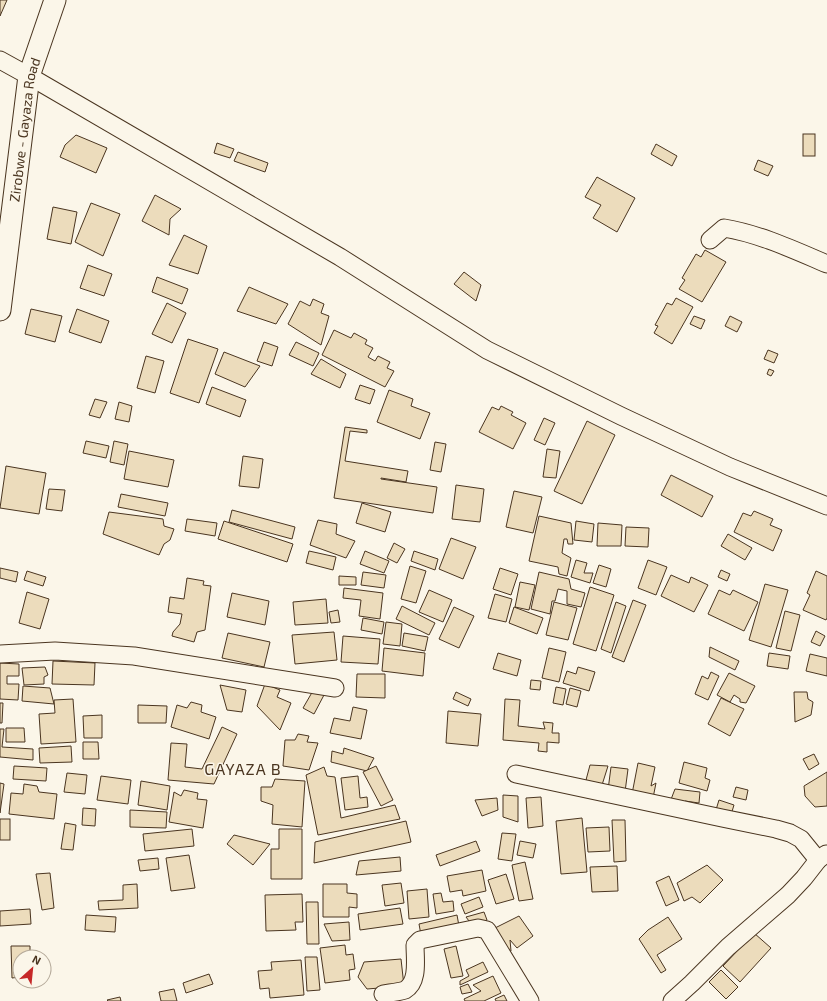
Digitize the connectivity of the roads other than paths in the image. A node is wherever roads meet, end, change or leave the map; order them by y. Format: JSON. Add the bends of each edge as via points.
{"nodes":[{"id":1,"x":55,"y":0,"type":"edge"},
{"id":2,"x":0,"y":60,"type":"edge"},
{"id":3,"x":29,"y":76,"type":"junction"},
{"id":4,"x":710,"y":240,"type":"dead end"},
{"id":5,"x":827,"y":264,"type":"edge"},
{"id":6,"x":0,"y":310,"type":"edge"},
{"id":7,"x":827,"y":506,"type":"edge"},
{"id":8,"x":0,"y":654,"type":"edge"},
{"id":9,"x":334,"y":688,"type":"dead end"},
{"id":10,"x":516,"y":774,"type":"dead end"},
{"id":11,"x":822,"y":857,"type":"edge"},
{"id":12,"x":383,"y":994,"type":"dead end"},
{"id":13,"x":530,"y":1001,"type":"edge"},
{"id":14,"x":672,"y":1001,"type":"edge"}],
"edges":[{"from":1,"to":3,"type":"street","name":"Zirobwe - Gayaza Road"},
{"from":2,"to":3,"type":"street"},
{"from":3,"to":6,"type":"street","name":"Zirobwe - Gayaza Road"},
{"from":3,"to":7,"type":"street","via":[[340,257],[487,350],[730,467]]},
{"from":4,"to":5,"type":"street","via":[[724,228],[738,230],[786,246]]},
{"from":8,"to":9,"type":"street","via":[[55,652],[134,656]]},
{"from":10,"to":11,"type":"street","via":[[776,829],[790,833]]},
{"from":11,"to":14,"type":"street","via":[[788,895],[728,947]]},
{"from":12,"to":13,"type":"street","via":[[405,990],[414,981],[415,945],[420,940],[478,928],[487,930]]}]}
